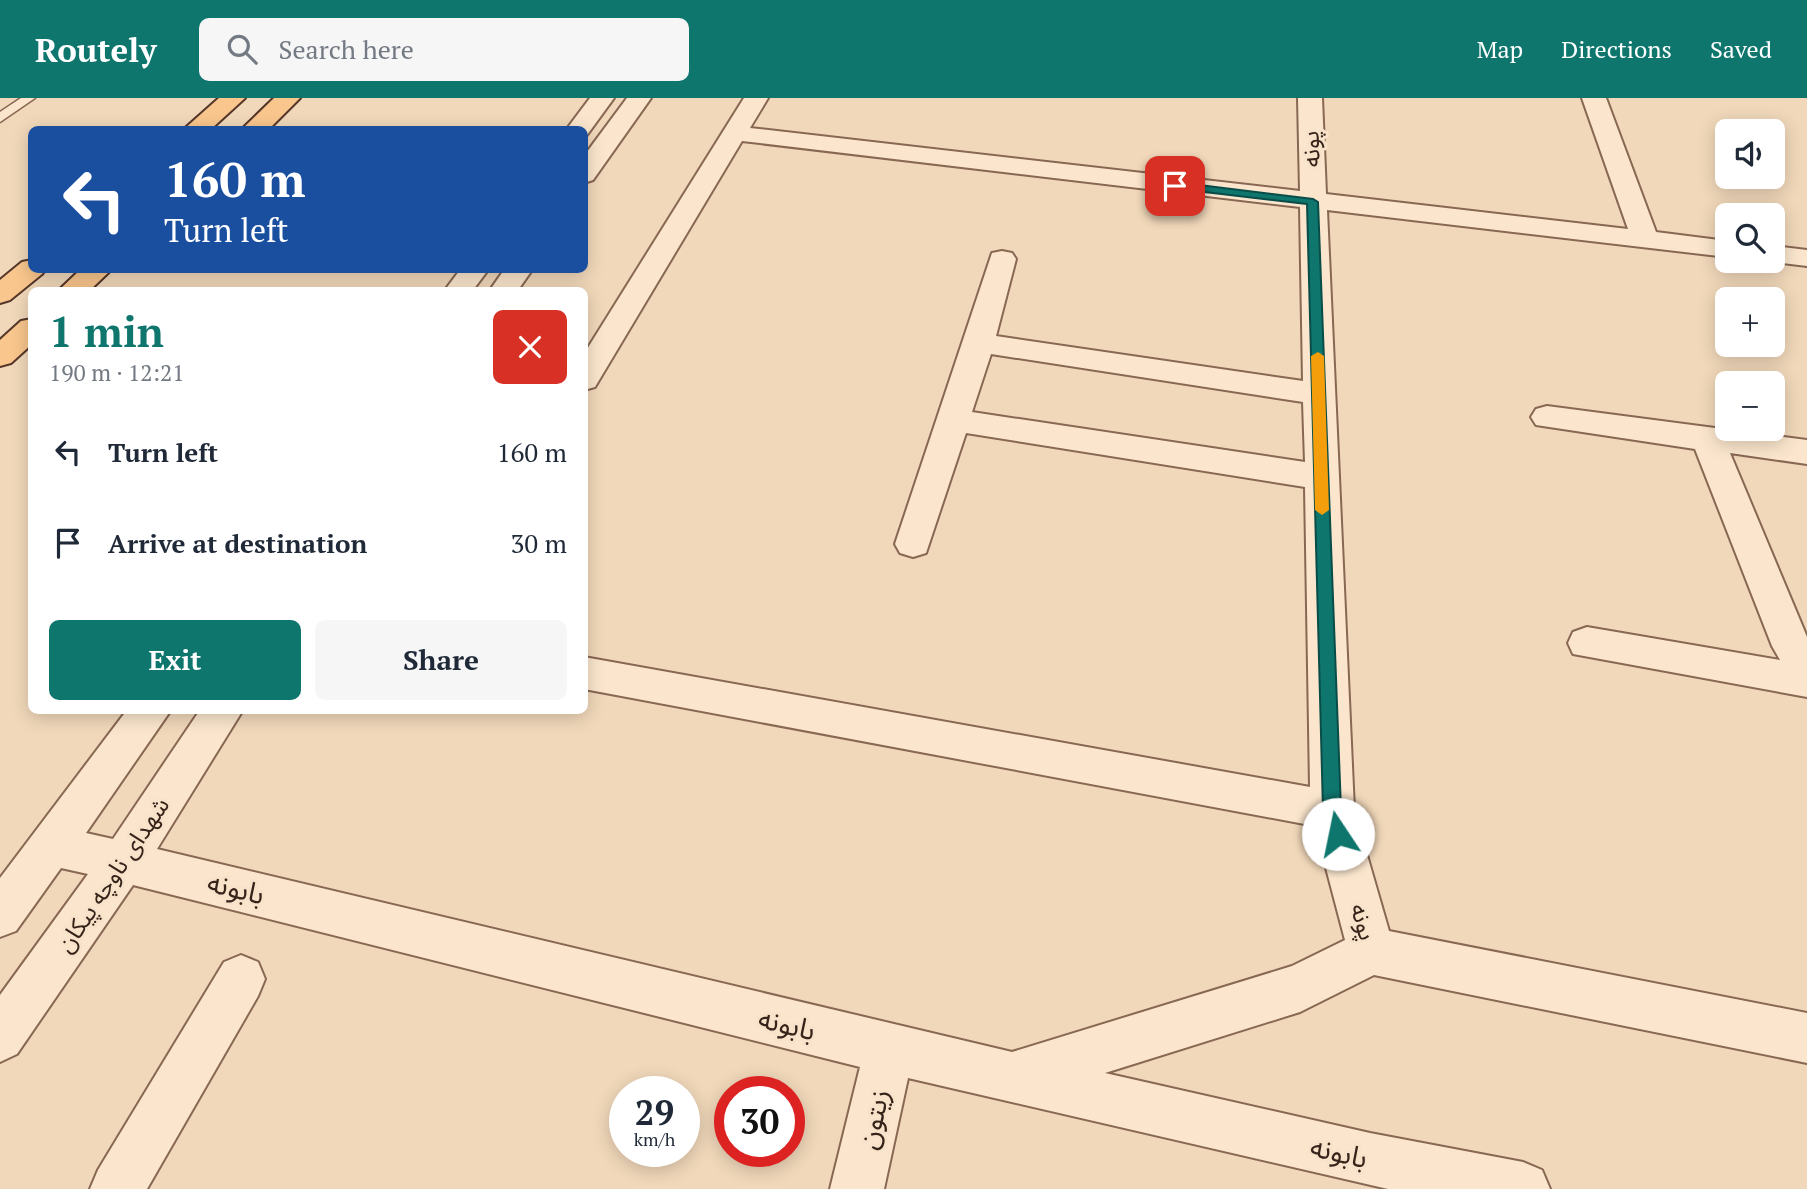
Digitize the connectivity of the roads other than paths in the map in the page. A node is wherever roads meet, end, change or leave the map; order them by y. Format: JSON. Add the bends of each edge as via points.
{"nodes":[{"id":1,"x":29,"y":98,"type":"edge"},
{"id":2,"x":233,"y":98,"type":"edge"},
{"id":3,"x":288,"y":98,"type":"edge"},
{"id":4,"x":601,"y":98,"type":"edge"},
{"id":5,"x":639,"y":98,"type":"edge"},
{"id":6,"x":756,"y":98,"type":"edge"},
{"id":7,"x":1310,"y":98,"type":"edge"},
{"id":8,"x":1594,"y":98,"type":"edge"},
{"id":9,"x":0,"y":118,"type":"edge"},
{"id":10,"x":200,"y":126,"type":"edge"},
{"id":11,"x":257,"y":126,"type":"edge"},
{"id":12,"x":581,"y":126,"type":"edge"},
{"id":13,"x":734,"y":133,"type":"junction"},
{"id":14,"x":588,"y":170,"type":"edge"},
{"id":15,"x":1313,"y":202,"type":"junction"},
{"id":16,"x":1644,"y":240,"type":"junction"},
{"id":17,"x":1715,"y":248,"type":"edge"},
{"id":18,"x":1785,"y":255,"type":"edge"},
{"id":19,"x":1002,"y":258,"type":"dead end"},
{"id":20,"x":1807,"y":258,"type":"edge"},
{"id":21,"x":28,"y":271,"type":"edge"},
{"id":22,"x":93,"y":273,"type":"edge"},
{"id":23,"x":77,"y":287,"type":"edge"},
{"id":24,"x":0,"y":294,"type":"edge"},
{"id":25,"x":28,"y":332,"type":"edge"},
{"id":26,"x":979,"y":343,"type":"junction"},
{"id":27,"x":0,"y":356,"type":"edge"},
{"id":28,"x":588,"y":373,"type":"edge"},
{"id":29,"x":1319,"y":394,"type":"junction"},
{"id":30,"x":1547,"y":417,"type":"dead end"},
{"id":31,"x":954,"y":419,"type":"junction"},
{"id":32,"x":1708,"y":439,"type":"junction"},
{"id":33,"x":1807,"y":452,"type":"edge"},
{"id":34,"x":1321,"y":477,"type":"junction"},
{"id":35,"x":913,"y":544,"type":"dead end"},
{"id":36,"x":1587,"y":643,"type":"dead end"},
{"id":37,"x":1807,"y":663,"type":"edge"},
{"id":38,"x":588,"y":674,"type":"edge"},
{"id":39,"x":1807,"y":681,"type":"edge"},
{"id":40,"x":148,"y":714,"type":"edge"},
{"id":41,"x":220,"y":714,"type":"edge"},
{"id":42,"x":1332,"y":810,"type":"junction"},
{"id":43,"x":53,"y":845,"type":"junction"},
{"id":44,"x":124,"y":861,"type":"junction"},
{"id":45,"x":0,"y":915,"type":"edge"},
{"id":46,"x":1371,"y":951,"type":"junction"},
{"id":47,"x":241,"y":979,"type":"dead end"},
{"id":48,"x":0,"y":1037,"type":"edge"},
{"id":49,"x":1807,"y":1038,"type":"edge"},
{"id":50,"x":890,"y":1049,"type":"junction"},
{"id":51,"x":1013,"y":1077,"type":"junction"},
{"id":52,"x":117,"y":1189,"type":"edge"},
{"id":53,"x":857,"y":1189,"type":"edge"},
{"id":54,"x":1523,"y":1189,"type":"edge"}],
"edges":[{"from":1,"to":9,"type":"lane"},
{"from":2,"to":10,"type":"main road"},
{"from":3,"to":11,"type":"main road"},
{"from":4,"to":12,"type":"street"},
{"from":5,"to":14,"type":"street"},
{"from":6,"to":13,"type":"street"},
{"from":7,"to":15,"type":"street","name":"پونه"},
{"from":8,"to":16,"type":"street"},
{"from":13,"to":15,"type":"street"},
{"from":13,"to":28,"type":"street"},
{"from":15,"to":16,"type":"street"},
{"from":15,"to":29,"type":"street","name":"پونه"},
{"from":16,"to":17,"type":"street"},
{"from":18,"to":20,"type":"street"},
{"from":19,"to":26,"type":"street"},
{"from":21,"to":24,"type":"main road"},
{"from":22,"to":23,"type":"main road"},
{"from":25,"to":27,"type":"main road"},
{"from":26,"to":29,"type":"street"},
{"from":26,"to":31,"type":"street"},
{"from":29,"to":34,"type":"street","name":"پونه"},
{"from":30,"to":32,"type":"street"},
{"from":31,"to":34,"type":"street"},
{"from":31,"to":35,"type":"street"},
{"from":32,"to":33,"type":"street"},
{"from":32,"to":37,"type":"street","via":[[1791,646]]},
{"from":34,"to":42,"type":"street","name":"پونه"},
{"from":36,"to":39,"type":"street"},
{"from":38,"to":42,"type":"street"},
{"from":40,"to":43,"type":"street"},
{"from":41,"to":44,"type":"street","name":"شهدای ناوچه پیکان"},
{"from":42,"to":46,"type":"street","name":"پونه"},
{"from":43,"to":44,"type":"street","name":"بابونه"},
{"from":43,"to":45,"type":"street"},
{"from":44,"to":48,"type":"street","name":"شهدای ناوچه پیکان"},
{"from":44,"to":50,"type":"street","name":"بابونه"},
{"from":46,"to":49,"type":"street"},
{"from":46,"to":51,"type":"street","via":[[1300,988]]},
{"from":47,"to":52,"type":"street"},
{"from":50,"to":51,"type":"street","name":"بابونه"},
{"from":50,"to":53,"type":"street","name":"زیتون"},
{"from":51,"to":54,"type":"street","name":"بابونه","via":[[1370,1159]]}]}
